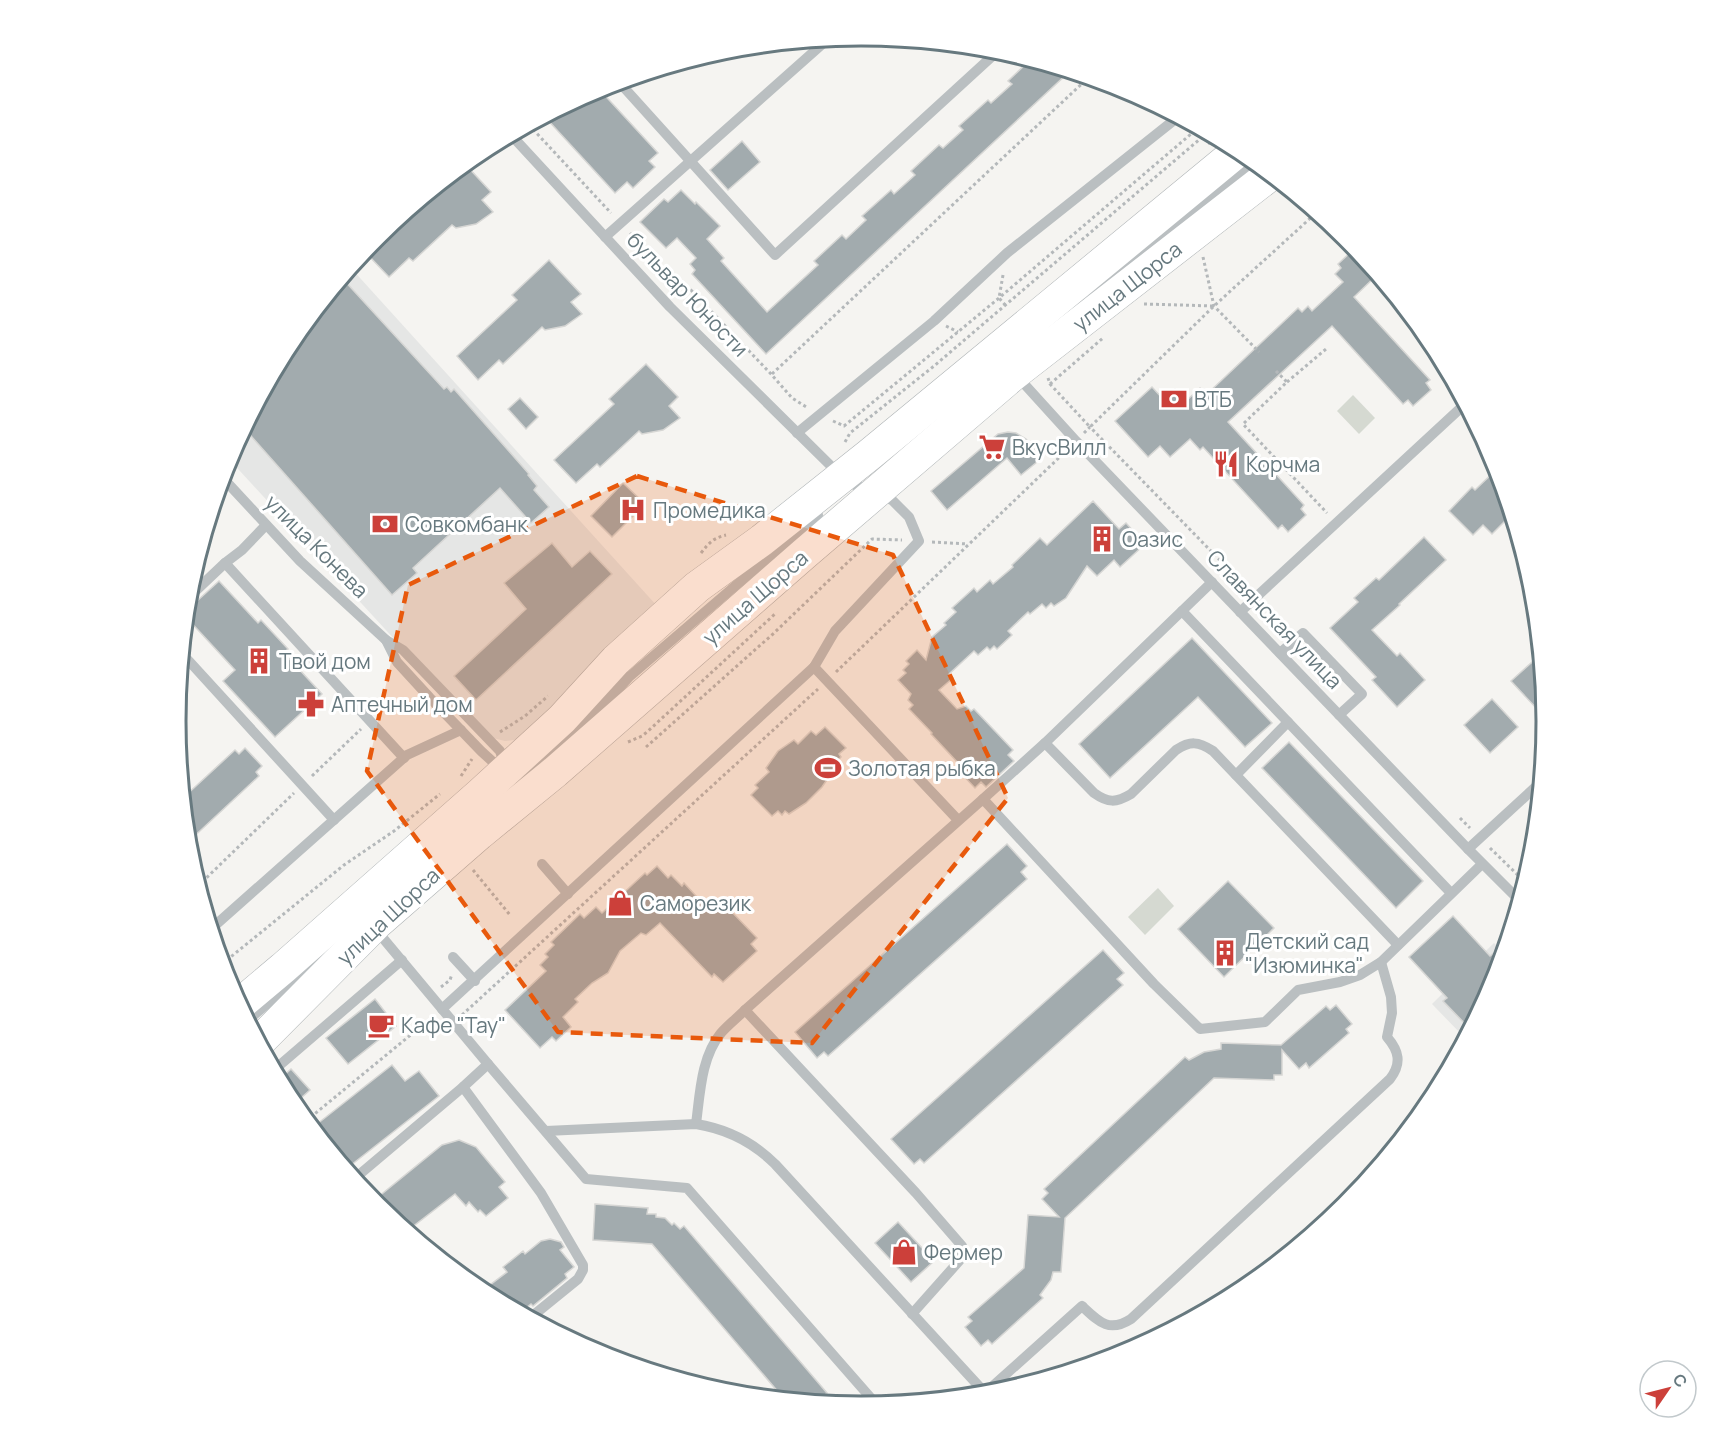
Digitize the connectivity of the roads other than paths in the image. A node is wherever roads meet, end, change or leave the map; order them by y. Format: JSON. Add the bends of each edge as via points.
{"nodes":[{"id":1,"x":818,"y":48,"type":"edge"},
{"id":2,"x":990,"y":58,"type":"edge"},
{"id":3,"x":625,"y":89,"type":"edge"},
{"id":4,"x":1171,"y":122,"type":"edge"},
{"id":5,"x":516,"y":142,"type":"edge"},
{"id":6,"x":1231,"y":157,"type":"edge"},
{"id":7,"x":690,"y":162,"type":"junction"},
{"id":8,"x":1246,"y":167,"type":"edge"},
{"id":9,"x":1263,"y":180,"type":"edge"},
{"id":10,"x":605,"y":237,"type":"junction"},
{"id":11,"x":1079,"y":302,"type":"dead end"},
{"id":12,"x":1009,"y":356,"type":"junction"},
{"id":13,"x":1459,"y":409,"type":"edge"},
{"id":14,"x":797,"y":433,"type":"junction"},
{"id":15,"x":229,"y":485,"type":"edge"},
{"id":16,"x":848,"y":495,"type":"junction"},
{"id":17,"x":266,"y":525,"type":"junction"},
{"id":18,"x":225,"y":563,"type":"junction"},
{"id":19,"x":1212,"y":582,"type":"junction"},
{"id":20,"x":200,"y":587,"type":"edge"},
{"id":21,"x":1182,"y":611,"type":"junction"},
{"id":22,"x":1240,"y":612,"type":"junction"},
{"id":23,"x":386,"y":640,"type":"junction"},
{"id":24,"x":1280,"y":653,"type":"junction"},
{"id":25,"x":189,"y":661,"type":"edge"},
{"id":26,"x":814,"y":667,"type":"junction"},
{"id":27,"x":1339,"y":715,"type":"junction"},
{"id":28,"x":1288,"y":722,"type":"junction"},
{"id":29,"x":461,"y":730,"type":"junction"},
{"id":30,"x":1045,"y":743,"type":"junction"},
{"id":31,"x":481,"y":751,"type":"junction"},
{"id":32,"x":404,"y":758,"type":"junction"},
{"id":33,"x":555,"y":772,"type":"junction"},
{"id":34,"x":1236,"y":775,"type":"junction"},
{"id":35,"x":506,"y":780,"type":"junction"},
{"id":36,"x":1532,"y":789,"type":"edge"},
{"id":37,"x":983,"y":799,"type":"junction"},
{"id":38,"x":334,"y":820,"type":"junction"},
{"id":39,"x":958,"y":820,"type":"junction"},
{"id":40,"x":1468,"y":849,"type":"junction"},
{"id":41,"x":542,"y":864,"type":"dead end"},
{"id":42,"x":1482,"y":864,"type":"junction"},
{"id":43,"x":1451,"y":893,"type":"junction"},
{"id":44,"x":568,"y":894,"type":"junction"},
{"id":45,"x":1513,"y":895,"type":"edge"},
{"id":46,"x":217,"y":923,"type":"edge"},
{"id":47,"x":377,"y":923,"type":"junction"},
{"id":48,"x":1398,"y":945,"type":"junction"},
{"id":49,"x":327,"y":949,"type":"dead end"},
{"id":50,"x":453,"y":957,"type":"dead end"},
{"id":51,"x":402,"y":960,"type":"junction"},
{"id":52,"x":1381,"y":962,"type":"junction"},
{"id":53,"x":475,"y":981,"type":"junction"},
{"id":54,"x":246,"y":999,"type":"edge"},
{"id":55,"x":442,"y":1009,"type":"junction"},
{"id":56,"x":745,"y":1010,"type":"junction"},
{"id":57,"x":254,"y":1016,"type":"edge"},
{"id":58,"x":264,"y":1036,"type":"edge"},
{"id":59,"x":488,"y":1064,"type":"junction"},
{"id":60,"x":280,"y":1065,"type":"edge"},
{"id":61,"x":463,"y":1087,"type":"junction"},
{"id":62,"x":696,"y":1124,"type":"junction"},
{"id":63,"x":546,"y":1131,"type":"junction"},
{"id":64,"x":360,"y":1174,"type":"edge"},
{"id":65,"x":536,"y":1313,"type":"edge"},
{"id":66,"x":912,"y":1314,"type":"junction"},
{"id":67,"x":998,"y":1383,"type":"edge"},
{"id":68,"x":979,"y":1386,"type":"edge"},
{"id":69,"x":869,"y":1396,"type":"edge"}],
"edges":[{"from":1,"to":7,"type":"street"},
{"from":2,"to":7,"type":"street","via":[[775,255]]},
{"from":3,"to":7,"type":"street"},
{"from":4,"to":14,"type":"street","via":[[1007,253],[934,321]]},
{"from":5,"to":10,"type":"street","name":"бульвар Юности"},
{"from":6,"to":12,"type":"main road","name":"улица Щорса"},
{"from":7,"to":10,"type":"street"},
{"from":8,"to":11,"type":"street","name":"улица Щорса"},
{"from":9,"to":12,"type":"main road","name":"улица Щорса"},
{"from":10,"to":14,"type":"street","name":"бульвар Юности"},
{"from":12,"to":16,"type":"main road","name":"улица Щорса"},
{"from":12,"to":16,"type":"main road","name":"улица Щорса","via":[[869,455]]},
{"from":12,"to":19,"type":"street","name":"Славянская улица","via":[[1076,441]]},
{"from":13,"to":22,"type":"street"},
{"from":14,"to":16,"type":"street","name":"бульвар Юности"},
{"from":15,"to":17,"type":"street","name":"улица Конева"},
{"from":16,"to":26,"type":"street","name":"бульвар Юности","via":[[892,500],[909,517],[919,541],[835,631]]},
{"from":16,"to":33,"type":"main road","name":"улица Щорса"},
{"from":16,"to":35,"type":"main road","name":"улица Щорса","via":[[762,540],[697,586],[616,660]]},
{"from":17,"to":18,"type":"street"},
{"from":17,"to":23,"type":"street","name":"улица Конева"},
{"from":18,"to":20,"type":"street"},
{"from":18,"to":32,"type":"street"},
{"from":19,"to":21,"type":"street"},
{"from":19,"to":22,"type":"street","name":"Славянская улица"},
{"from":21,"to":28,"type":"street"},
{"from":21,"to":30,"type":"street"},
{"from":22,"to":24,"type":"street","name":"Славянская улица"},
{"from":23,"to":29,"type":"street","name":"улица Конева","via":[[397,662]]},
{"from":23,"to":35,"type":"street","name":"улица Конева","via":[[403,650]]},
{"from":24,"to":27,"type":"street","name":"Славянская улица"},
{"from":24,"to":27,"type":"street","via":[[1303,633],[1362,694]]},
{"from":25,"to":38,"type":"street"},
{"from":26,"to":39,"type":"street"},
{"from":26,"to":44,"type":"street"},
{"from":27,"to":40,"type":"street","name":"Славянская улица"},
{"from":28,"to":34,"type":"street"},
{"from":28,"to":43,"type":"street"},
{"from":29,"to":31,"type":"street","name":"улица Конева"},
{"from":29,"to":32,"type":"street"},
{"from":30,"to":34,"type":"street","via":[[1094,793],[1112,801],[1131,794],[1184,745],[1204,745]]},
{"from":30,"to":37,"type":"street"},
{"from":31,"to":35,"type":"street","name":"улица Конева"},
{"from":31,"to":35,"type":"street","via":[[486,774]]},
{"from":32,"to":38,"type":"street"},
{"from":33,"to":35,"type":"main road","name":"улица Щорса"},
{"from":33,"to":35,"type":"street"},
{"from":34,"to":48,"type":"street"},
{"from":35,"to":47,"type":"main road","name":"улица Щорса","via":[[479,834]]},
{"from":35,"to":54,"type":"main road","name":"улица Щорса"},
{"from":36,"to":40,"type":"street"},
{"from":37,"to":39,"type":"street"},
{"from":37,"to":52,"type":"street","via":[[1200,1029],[1265,1022],[1298,990],[1340,982]]},
{"from":38,"to":46,"type":"street"},
{"from":39,"to":56,"type":"street"},
{"from":40,"to":42,"type":"street","name":"Славянская улица"},
{"from":41,"to":44,"type":"street"},
{"from":42,"to":43,"type":"street"},
{"from":42,"to":45,"type":"street","name":"Славянская улица"},
{"from":43,"to":48,"type":"street"},
{"from":44,"to":53,"type":"street"},
{"from":47,"to":51,"type":"street","via":[[382,937]]},
{"from":47,"to":58,"type":"main road","name":"улица Щорса"},
{"from":48,"to":52,"type":"street"},
{"from":49,"to":57,"type":"street","name":"улица Щорса"},
{"from":50,"to":53,"type":"street"},
{"from":51,"to":55,"type":"street"},
{"from":51,"to":60,"type":"street"},
{"from":52,"to":67,"type":"street","via":[[1391,997],[1387,1037],[1397,1052],[1398,1062],[1390,1078],[1131,1319],[1113,1326],[1104,1324],[1082,1306]]},
{"from":53,"to":55,"type":"street"},
{"from":55,"to":59,"type":"street"},
{"from":56,"to":62,"type":"street","via":[[720,1035],[709,1055]]},
{"from":56,"to":66,"type":"street","via":[[962,1246],[960,1260]]},
{"from":59,"to":61,"type":"street"},
{"from":59,"to":63,"type":"street"},
{"from":61,"to":64,"type":"street"},
{"from":61,"to":65,"type":"street","via":[[541,1193],[583,1265],[578,1279]]},
{"from":62,"to":63,"type":"street"},
{"from":62,"to":66,"type":"street","via":[[729,1132],[765,1154]]},
{"from":63,"to":69,"type":"street","via":[[586,1179],[687,1188]]},
{"from":66,"to":68,"type":"street"}]}
